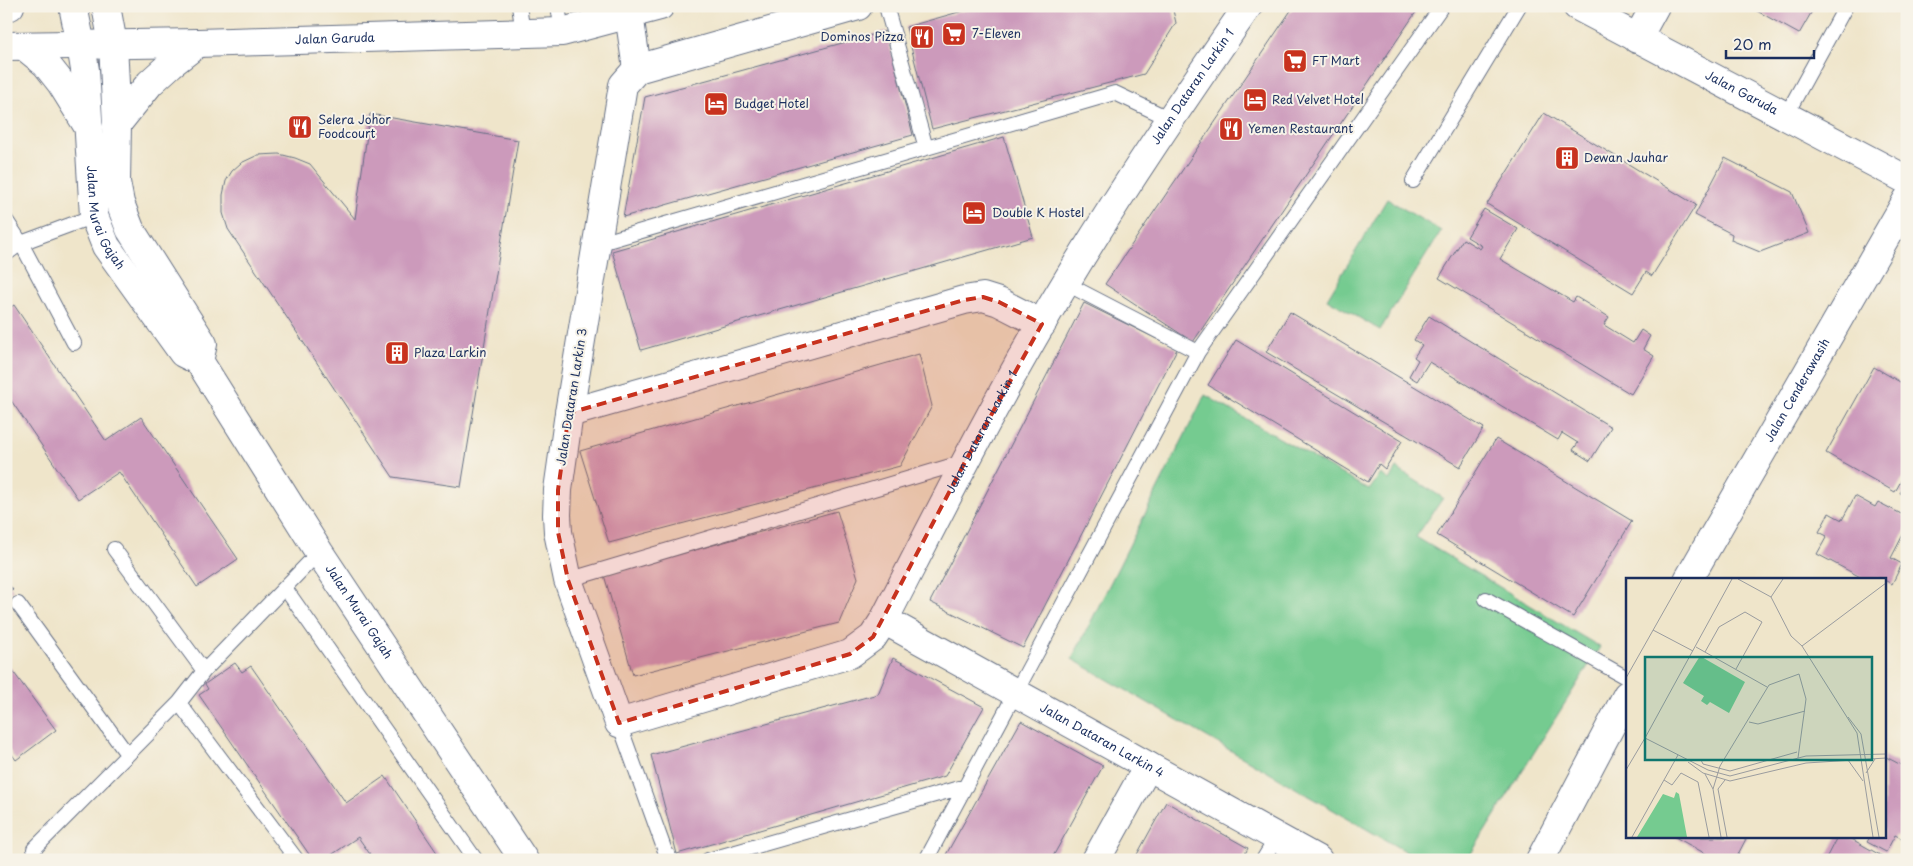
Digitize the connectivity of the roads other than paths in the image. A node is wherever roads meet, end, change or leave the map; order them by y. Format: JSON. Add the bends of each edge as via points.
{"nodes":[{"id":1,"x":73,"y":6,"type":"edge"},
{"id":2,"x":106,"y":6,"type":"edge"},
{"id":3,"x":519,"y":6,"type":"edge"},
{"id":4,"x":660,"y":6,"type":"edge"},
{"id":5,"x":858,"y":6,"type":"edge"},
{"id":6,"x":886,"y":6,"type":"edge"},
{"id":7,"x":1248,"y":6,"type":"edge"},
{"id":8,"x":1442,"y":6,"type":"edge"},
{"id":9,"x":1519,"y":6,"type":"edge"},
{"id":10,"x":1577,"y":6,"type":"edge"},
{"id":11,"x":1655,"y":6,"type":"edge"},
{"id":12,"x":1846,"y":6,"type":"edge"},
{"id":13,"x":629,"y":14,"type":"junction"},
{"id":14,"x":560,"y":19,"type":"edge"},
{"id":15,"x":524,"y":33,"type":"junction"},
{"id":16,"x":1637,"y":39,"type":"junction"},
{"id":17,"x":198,"y":43,"type":"junction"},
{"id":18,"x":113,"y":44,"type":"junction"},
{"id":19,"x":81,"y":45,"type":"junction"},
{"id":20,"x":15,"y":46,"type":"edge"},
{"id":21,"x":637,"y":69,"type":"junction"},
{"id":22,"x":1785,"y":117,"type":"junction"},
{"id":23,"x":1170,"y":119,"type":"junction"},
{"id":24,"x":117,"y":124,"type":"junction"},
{"id":25,"x":89,"y":128,"type":"junction"},
{"id":26,"x":926,"y":148,"type":"junction"},
{"id":27,"x":1907,"y":180,"type":"edge"},
{"id":28,"x":1413,"y":182,"type":"dead end"},
{"id":29,"x":1907,"y":200,"type":"edge"},
{"id":30,"x":94,"y":216,"type":"junction"},
{"id":31,"x":6,"y":220,"type":"edge"},
{"id":32,"x":21,"y":243,"type":"junction"},
{"id":33,"x":597,"y":244,"type":"junction"},
{"id":34,"x":6,"y":254,"type":"edge"},
{"id":35,"x":1065,"y":283,"type":"junction"},
{"id":36,"x":1042,"y":324,"type":"junction"},
{"id":37,"x":74,"y":343,"type":"dead end"},
{"id":38,"x":1198,"y":352,"type":"junction"},
{"id":39,"x":199,"y":360,"type":"junction"},
{"id":40,"x":569,"y":414,"type":"junction"},
{"id":41,"x":964,"y":462,"type":"junction"},
{"id":42,"x":114,"y":549,"type":"dead end"},
{"id":43,"x":319,"y":552,"type":"junction"},
{"id":44,"x":1689,"y":578,"type":"edge"},
{"id":45,"x":568,"y":580,"type":"junction"},
{"id":46,"x":285,"y":588,"type":"junction"},
{"id":47,"x":1486,"y":599,"type":"dead end"},
{"id":48,"x":18,"y":604,"type":"dead end"},
{"id":49,"x":884,"y":620,"type":"junction"},
{"id":50,"x":204,"y":671,"type":"junction"},
{"id":51,"x":1626,"y":677,"type":"edge"},
{"id":52,"x":1014,"y":692,"type":"junction"},
{"id":53,"x":1626,"y":697,"type":"edge"},
{"id":54,"x":179,"y":703,"type":"junction"},
{"id":55,"x":619,"y":723,"type":"junction"},
{"id":56,"x":127,"y":754,"type":"junction"},
{"id":57,"x":1148,"y":766,"type":"junction"},
{"id":58,"x":966,"y":786,"type":"junction"},
{"id":59,"x":1277,"y":837,"type":"junction"},
{"id":60,"x":34,"y":849,"type":"dead end"},
{"id":61,"x":297,"y":860,"type":"edge"},
{"id":62,"x":476,"y":860,"type":"edge"},
{"id":63,"x":524,"y":860,"type":"edge"},
{"id":64,"x":672,"y":860,"type":"edge"},
{"id":65,"x":708,"y":860,"type":"edge"},
{"id":66,"x":926,"y":860,"type":"edge"},
{"id":67,"x":1096,"y":860,"type":"edge"},
{"id":68,"x":1263,"y":860,"type":"edge"},
{"id":69,"x":1318,"y":860,"type":"edge"},
{"id":70,"x":1540,"y":860,"type":"edge"}],
"edges":[{"from":1,"to":19,"type":"street","name":"Jalan Murai Gajah"},
{"from":2,"to":18,"type":"street","name":"Jalan Murai Gajah"},
{"from":3,"to":15,"type":"lane"},
{"from":4,"to":13,"type":"street","name":"Jalan Garuda"},
{"from":5,"to":21,"type":"street"},
{"from":6,"to":26,"type":"lane"},
{"from":7,"to":23,"type":"street","name":"Jalan Dataran Larkin 1"},
{"from":8,"to":38,"type":"lane"},
{"from":9,"to":28,"type":"lane"},
{"from":10,"to":16,"type":"street","name":"Jalan Garuda"},
{"from":11,"to":16,"type":"street"},
{"from":12,"to":22,"type":"lane"},
{"from":13,"to":14,"type":"street","name":"Jalan Garuda"},
{"from":13,"to":21,"type":"street"},
{"from":14,"to":15,"type":"street","name":"Jalan Garuda"},
{"from":15,"to":17,"type":"street","name":"Jalan Garuda"},
{"from":16,"to":22,"type":"street","name":"Jalan Garuda"},
{"from":17,"to":18,"type":"street","name":"Jalan Garuda"},
{"from":17,"to":24,"type":"street","via":[[150,83]]},
{"from":18,"to":19,"type":"street","name":"Jalan Garuda"},
{"from":18,"to":24,"type":"street","name":"Jalan Murai Gajah"},
{"from":19,"to":20,"type":"street","name":"Jalan Garuda"},
{"from":19,"to":25,"type":"street","name":"Jalan Murai Gajah"},
{"from":20,"to":25,"type":"street","via":[[46,64]]},
{"from":21,"to":33,"type":"street","name":"Jalan Dataran Larkin 3","via":[[623,85]]},
{"from":22,"to":27,"type":"street","name":"Jalan Garuda"},
{"from":23,"to":26,"type":"lane","via":[[1116,93]]},
{"from":23,"to":35,"type":"street","name":"Jalan Dataran Larkin 1"},
{"from":24,"to":39,"type":"street","name":"Jalan Murai Gajah","via":[[116,182],[120,203],[130,229],[203,344]]},
{"from":25,"to":30,"type":"street","name":"Jalan Murai Gajah"},
{"from":26,"to":33,"type":"lane"},
{"from":29,"to":44,"type":"street","name":"Jalan Cenderawasih"},
{"from":30,"to":32,"type":"lane"},
{"from":30,"to":39,"type":"street","name":"Jalan Murai Gajah","via":[[106,246],[183,353]]},
{"from":31,"to":32,"type":"lane"},
{"from":32,"to":34,"type":"lane"},
{"from":32,"to":37,"type":"lane"},
{"from":33,"to":40,"type":"street","name":"Jalan Dataran Larkin 3"},
{"from":35,"to":36,"type":"street","name":"Jalan Dataran Larkin 1"},
{"from":35,"to":38,"type":"lane"},
{"from":36,"to":40,"type":"street","via":[[999,302],[983,298],[964,300]]},
{"from":36,"to":41,"type":"street","name":"Jalan Dataran Larkin 1"},
{"from":38,"to":52,"type":"lane"},
{"from":39,"to":43,"type":"street","name":"Jalan Murai Gajah"},
{"from":40,"to":45,"type":"street","name":"Jalan Dataran Larkin 3","via":[[557,515]]},
{"from":41,"to":45,"type":"lane"},
{"from":41,"to":49,"type":"street","name":"Jalan Dataran Larkin 1"},
{"from":42,"to":50,"type":"lane"},
{"from":43,"to":46,"type":"lane"},
{"from":43,"to":63,"type":"street","name":"Jalan Murai Gajah"},
{"from":45,"to":55,"type":"street","name":"Jalan Dataran Larkin 3"},
{"from":46,"to":50,"type":"lane"},
{"from":46,"to":62,"type":"lane"},
{"from":47,"to":51,"type":"lane"},
{"from":48,"to":56,"type":"lane"},
{"from":49,"to":52,"type":"street","name":"Jalan Dataran Larkin 4"},
{"from":49,"to":55,"type":"street","name":"Jalan Dataran Larkin 1","via":[[873,637],[850,654]]},
{"from":50,"to":54,"type":"lane"},
{"from":52,"to":57,"type":"street","name":"Jalan Dataran Larkin 4"},
{"from":52,"to":58,"type":"lane"},
{"from":53,"to":70,"type":"street"},
{"from":54,"to":56,"type":"lane"},
{"from":54,"to":61,"type":"lane"},
{"from":55,"to":64,"type":"lane","via":[[665,851]]},
{"from":56,"to":60,"type":"lane"},
{"from":57,"to":59,"type":"street","name":"Jalan Dataran Larkin 4"},
{"from":57,"to":67,"type":"street"},
{"from":58,"to":65,"type":"lane"},
{"from":58,"to":66,"type":"lane"},
{"from":59,"to":68,"type":"lane"},
{"from":59,"to":69,"type":"street","name":"Jalan Dataran Larkin 4"}]}
